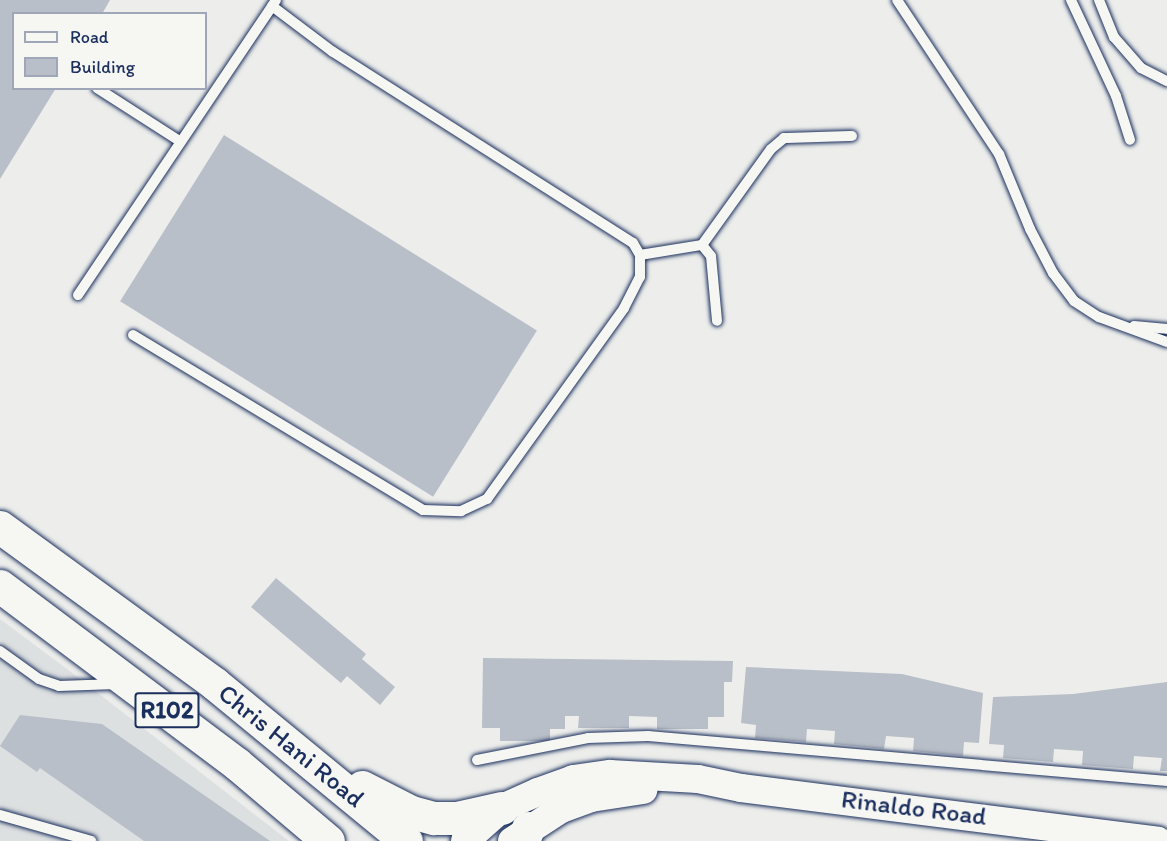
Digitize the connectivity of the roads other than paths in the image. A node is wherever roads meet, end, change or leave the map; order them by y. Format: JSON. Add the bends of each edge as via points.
{"nodes":[{"id":1,"x":897,"y":0,"type":"edge"},
{"id":2,"x":1071,"y":0,"type":"edge"},
{"id":3,"x":1099,"y":0,"type":"edge"},
{"id":4,"x":274,"y":3,"type":"edge"},
{"id":5,"x":1167,"y":81,"type":"edge"},
{"id":6,"x":100,"y":90,"type":"edge"},
{"id":7,"x":852,"y":136,"type":"dead end"},
{"id":8,"x":178,"y":140,"type":"junction"},
{"id":9,"x":1130,"y":140,"type":"dead end"},
{"id":10,"x":702,"y":245,"type":"junction"},
{"id":11,"x":640,"y":255,"type":"junction"},
{"id":12,"x":78,"y":295,"type":"dead end"},
{"id":13,"x":717,"y":321,"type":"dead end"},
{"id":14,"x":1116,"y":324,"type":"junction"},
{"id":15,"x":1167,"y":329,"type":"edge"},
{"id":16,"x":133,"y":335,"type":"dead end"},
{"id":17,"x":1167,"y":342,"type":"edge"},
{"id":18,"x":0,"y":527,"type":"edge"},
{"id":19,"x":0,"y":586,"type":"edge"},
{"id":20,"x":0,"y":651,"type":"edge"},
{"id":21,"x":129,"y":683,"type":"junction"},
{"id":22,"x":307,"y":758,"type":"junction"},
{"id":23,"x":477,"y":760,"type":"dead end"},
{"id":24,"x":1167,"y":782,"type":"edge"},
{"id":25,"x":741,"y":788,"type":"junction"},
{"id":26,"x":502,"y":808,"type":"junction"},
{"id":27,"x":0,"y":815,"type":"edge"},
{"id":28,"x":521,"y":837,"type":"edge"},
{"id":29,"x":91,"y":841,"type":"edge"},
{"id":30,"x":328,"y":841,"type":"edge"},
{"id":31,"x":406,"y":841,"type":"edge"},
{"id":32,"x":465,"y":841,"type":"edge"},
{"id":33,"x":1158,"y":841,"type":"edge"}],
"edges":[{"from":1,"to":14,"type":"lane","via":[[999,154],[1053,273],[1074,302]]},
{"from":2,"to":9,"type":"lane","via":[[1116,96]]},
{"from":3,"to":5,"type":"lane","via":[[1114,38],[1141,68]]},
{"from":4,"to":8,"type":"lane"},
{"from":4,"to":11,"type":"lane","via":[[333,52],[633,243]]},
{"from":6,"to":8,"type":"lane"},
{"from":7,"to":10,"type":"lane","via":[[784,138],[771,149]]},
{"from":8,"to":12,"type":"lane"},
{"from":10,"to":11,"type":"lane"},
{"from":10,"to":13,"type":"lane","via":[[711,256]]},
{"from":11,"to":16,"type":"lane","via":[[640,277],[624,308],[487,499],[461,511],[423,510]]},
{"from":14,"to":15,"type":"lane"},
{"from":14,"to":17,"type":"lane"},
{"from":18,"to":22,"type":"main road","name":"Chris Hani Road","number":"R102","via":[[215,684]]},
{"from":19,"to":21,"type":"main road","name":"Chris Hani Road","number":"R102"},
{"from":20,"to":21,"type":"lane","via":[[39,679],[59,686]]},
{"from":21,"to":30,"type":"main road","name":"Chris Hani Road","number":"R102","via":[[237,764]]},
{"from":22,"to":26,"type":"main road","via":[[411,812],[456,818]]},
{"from":22,"to":31,"type":"main road","name":"Chris Hani Road","number":"R102"},
{"from":23,"to":24,"type":"lane","via":[[588,738],[648,736]]},
{"from":25,"to":26,"type":"street","name":"Rinaldo Road","via":[[698,779],[610,774],[573,779]]},
{"from":25,"to":28,"type":"street","name":"Rinaldo Road","via":[[657,788],[591,798]]},
{"from":25,"to":33,"type":"street","name":"Rinaldo Road"},
{"from":26,"to":32,"type":"street","name":"Rinaldo Road"},
{"from":27,"to":29,"type":"lane"}]}
